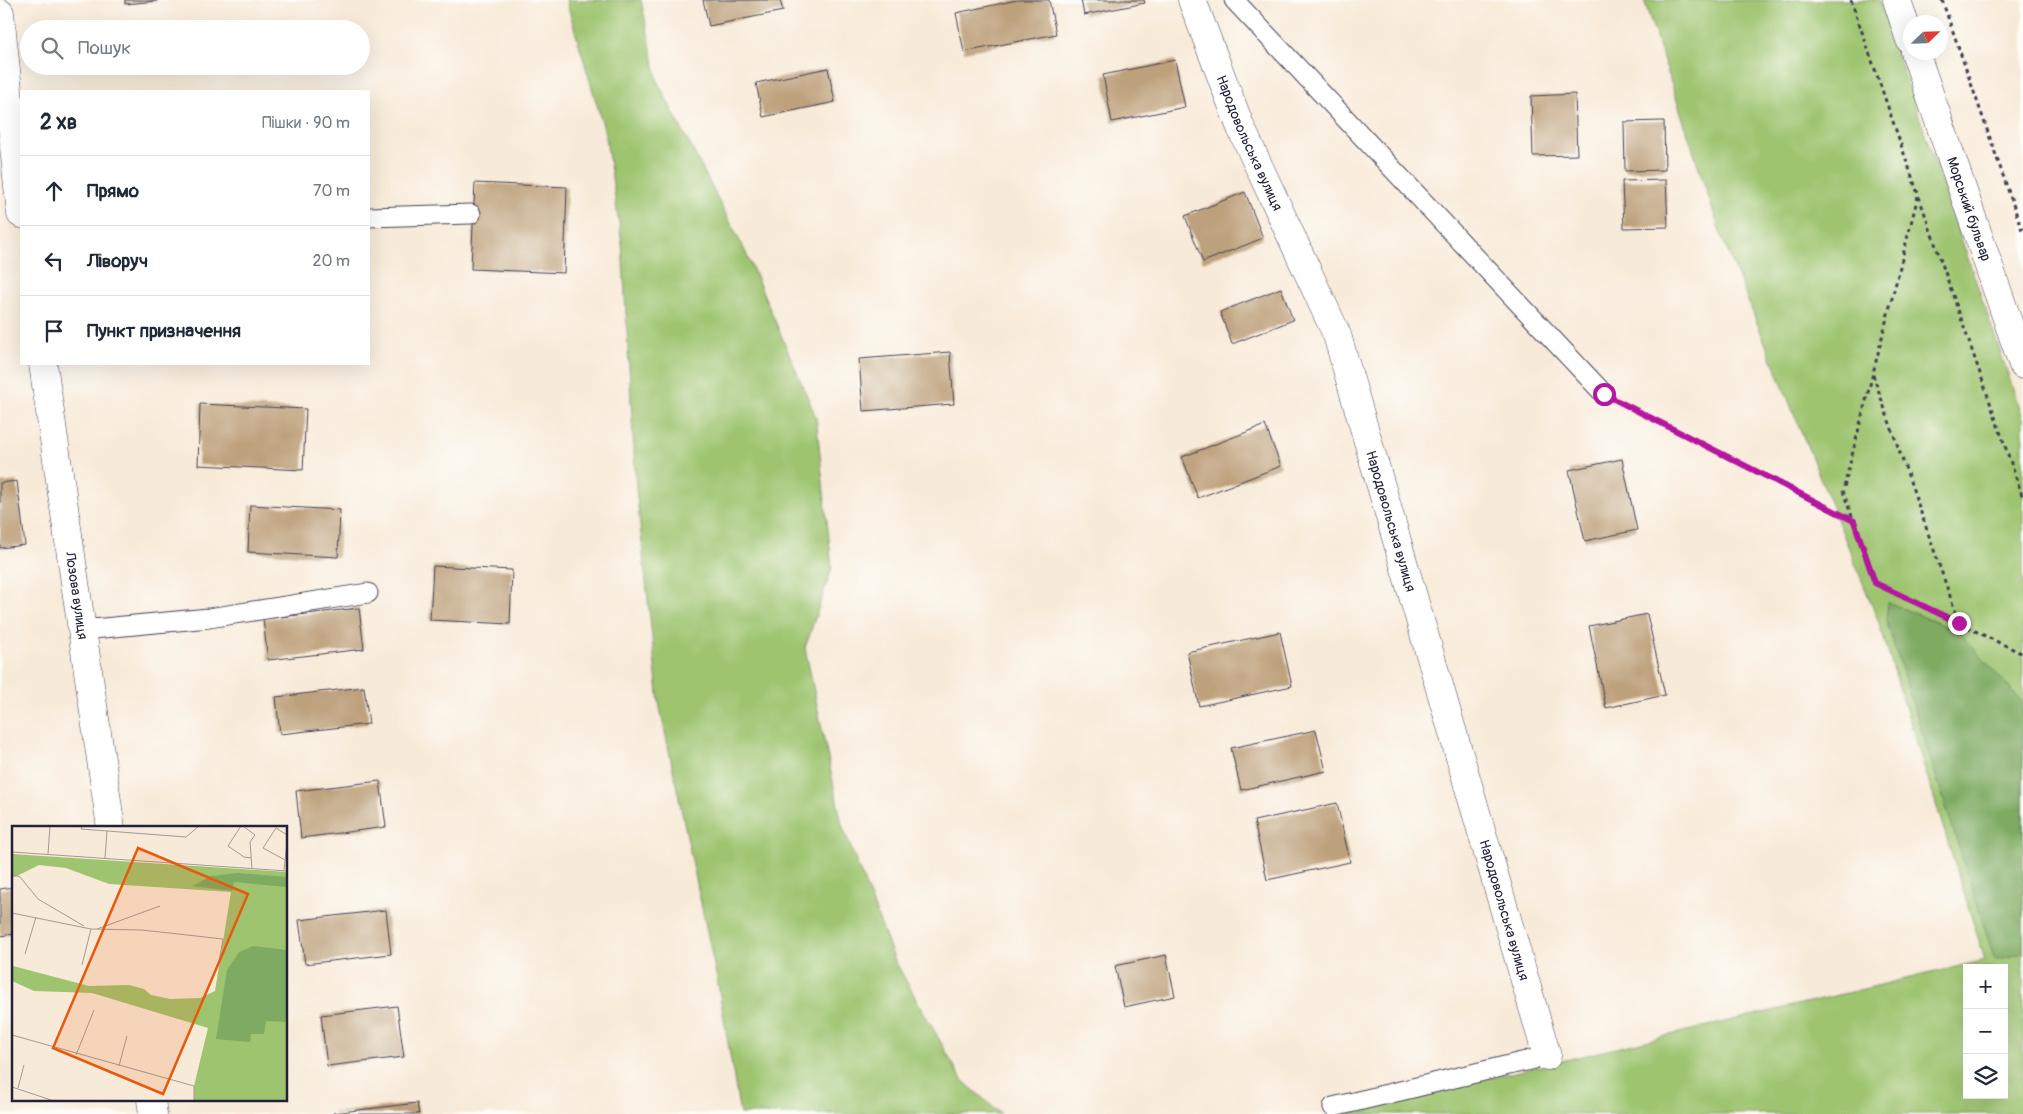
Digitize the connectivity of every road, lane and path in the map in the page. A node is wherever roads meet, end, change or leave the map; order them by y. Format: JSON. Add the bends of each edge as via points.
{"nodes":[{"id":1,"x":1192,"y":0,"type":"edge"},
{"id":2,"x":1234,"y":0,"type":"edge"},
{"id":3,"x":1851,"y":0,"type":"edge"},
{"id":4,"x":1897,"y":0,"type":"edge"},
{"id":5,"x":1942,"y":0,"type":"edge"},
{"id":6,"x":0,"y":13,"type":"edge"},
{"id":7,"x":1903,"y":18,"type":"edge"},
{"id":8,"x":1918,"y":60,"type":"edge"},
{"id":9,"x":1918,"y":196,"type":"junction"},
{"id":10,"x":20,"y":204,"type":"edge"},
{"id":11,"x":471,"y":214,"type":"dead end"},
{"id":12,"x":370,"y":217,"type":"edge"},
{"id":13,"x":2023,"y":233,"type":"edge"},
{"id":14,"x":43,"y":365,"type":"edge"},
{"id":15,"x":2023,"y":365,"type":"edge"},
{"id":16,"x":1873,"y":375,"type":"junction"},
{"id":17,"x":1604,"y":394,"type":"joint"},
{"id":18,"x":2023,"y":498,"type":"edge"},
{"id":19,"x":1854,"y":521,"type":"junction"},
{"id":20,"x":368,"y":593,"type":"dead end"},
{"id":21,"x":1959,"y":623,"type":"junction"},
{"id":22,"x":82,"y":630,"type":"junction"},
{"id":23,"x":2023,"y":654,"type":"edge"},
{"id":24,"x":111,"y":826,"type":"edge"},
{"id":25,"x":1547,"y":1056,"type":"joint"},
{"id":26,"x":1333,"y":1107,"type":"dead end"}],
"edges":[{"from":1,"to":25,"type":"street","name":"Народовольська вулиця","via":[[1241,128],[1337,335]]},
{"from":2,"to":17,"type":"lane"},
{"from":3,"to":9,"type":"path"},
{"from":4,"to":7,"type":"street"},
{"from":5,"to":13,"type":"path"},
{"from":6,"to":10,"type":"street"},
{"from":8,"to":15,"type":"street","name":"Морський бульвар"},
{"from":9,"to":16,"type":"path"},
{"from":9,"to":18,"type":"path"},
{"from":11,"to":12,"type":"lane"},
{"from":14,"to":22,"type":"street","name":"Лозова вулиця"},
{"from":16,"to":19,"type":"path","via":[[1844,491]]},
{"from":16,"to":21,"type":"path"},
{"from":17,"to":19,"type":"path"},
{"from":19,"to":21,"type":"path","via":[[1875,583]]},
{"from":20,"to":22,"type":"lane","via":[[209,618]]},
{"from":21,"to":23,"type":"path"},
{"from":22,"to":24,"type":"street","name":"Лозова вулиця"},
{"from":25,"to":26,"type":"lane"}]}
